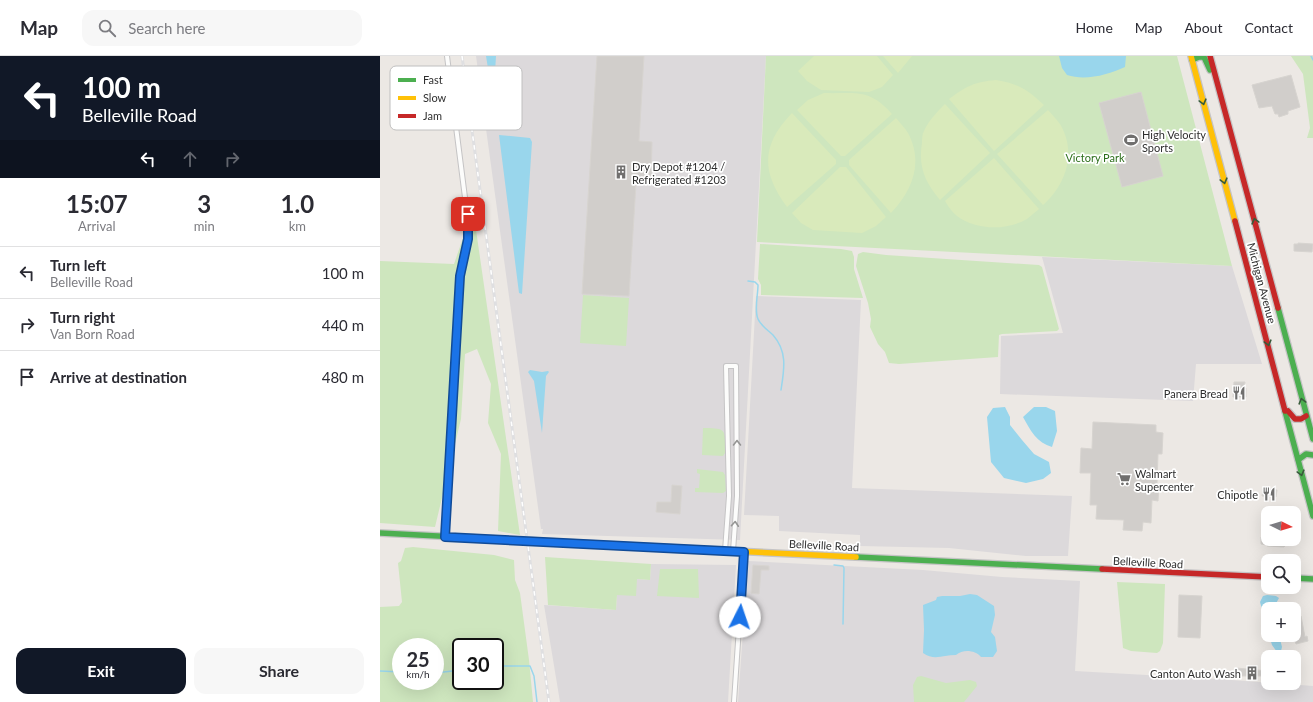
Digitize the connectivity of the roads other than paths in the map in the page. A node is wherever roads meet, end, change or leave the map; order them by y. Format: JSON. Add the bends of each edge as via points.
{"nodes":[{"id":1,"x":447,"y":56,"type":"edge"},
{"id":2,"x":1210,"y":56,"type":"edge"},
{"id":3,"x":1191,"y":58,"type":"edge"},
{"id":4,"x":448,"y":66,"type":"edge"},
{"id":5,"x":1225,"y":111,"type":"junction"},
{"id":6,"x":456,"y":130,"type":"edge"},
{"id":7,"x":1284,"y":406,"type":"junction"},
{"id":8,"x":1306,"y":416,"type":"junction"},
{"id":9,"x":727,"y":421,"type":"junction"},
{"id":10,"x":737,"y":421,"type":"junction"},
{"id":11,"x":1313,"y":439,"type":"edge"},
{"id":12,"x":1313,"y":455,"type":"edge"},
{"id":13,"x":1298,"y":460,"type":"junction"},
{"id":14,"x":728,"y":464,"type":"junction"},
{"id":15,"x":737,"y":464,"type":"junction"},
{"id":16,"x":729,"y":496,"type":"junction"},
{"id":17,"x":737,"y":496,"type":"junction"},
{"id":18,"x":1313,"y":516,"type":"edge"},
{"id":19,"x":380,"y":533,"type":"edge"},
{"id":20,"x":445,"y":537,"type":"junction"},
{"id":21,"x":725,"y":551,"type":"junction"},
{"id":22,"x":733,"y":551,"type":"junction"},
{"id":23,"x":744,"y":552,"type":"junction"},
{"id":24,"x":1261,"y":577,"type":"edge"},
{"id":25,"x":1301,"y":578,"type":"edge"},
{"id":26,"x":1313,"y":579,"type":"edge"},
{"id":27,"x":734,"y":702,"type":"edge"}],
"edges":[{"from":1,"to":4,"type":"street"},
{"from":2,"to":5,"type":"main road","name":"Michigan Avenue"},
{"from":3,"to":5,"type":"main road","via":[[1206,59],[1220,108]]},
{"from":3,"to":7,"type":"main road","name":"Michigan Avenue","one_way":true},
{"from":8,"to":5,"type":"main road","name":"Michigan Avenue","one_way":true},
{"from":6,"to":20,"type":"street","via":[[469,229],[460,276]]},
{"from":7,"to":8,"type":"main road","via":[[1293,418],[1301,419]]},
{"from":7,"to":13,"type":"main road","name":"Michigan Avenue"},
{"from":8,"to":11,"type":"main road","name":"Michigan Avenue"},
{"from":9,"to":10,"type":"street"},
{"from":9,"to":10,"type":"street","via":[[726,366],[736,366]]},
{"from":9,"to":14,"type":"street"},
{"from":15,"to":10,"type":"street","one_way":true},
{"from":12,"to":13,"type":"main road","via":[[1306,454]]},
{"from":13,"to":18,"type":"main road","name":"Michigan Avenue","one_way":true},
{"from":14,"to":15,"type":"street"},
{"from":14,"to":16,"type":"street"},
{"from":15,"to":17,"type":"street"},
{"from":16,"to":17,"type":"street"},
{"from":16,"to":21,"type":"street"},
{"from":22,"to":17,"type":"street","one_way":true},
{"from":19,"to":20,"type":"main road","name":"Belleville Road"},
{"from":20,"to":21,"type":"main road","name":"Belleville Road"},
{"from":21,"to":22,"type":"main road","name":"Belleville Road"},
{"from":22,"to":23,"type":"main road","name":"Belleville Road"},
{"from":23,"to":24,"type":"main road","name":"Belleville Road"},
{"from":23,"to":27,"type":"street"},
{"from":25,"to":26,"type":"main road"}]}
